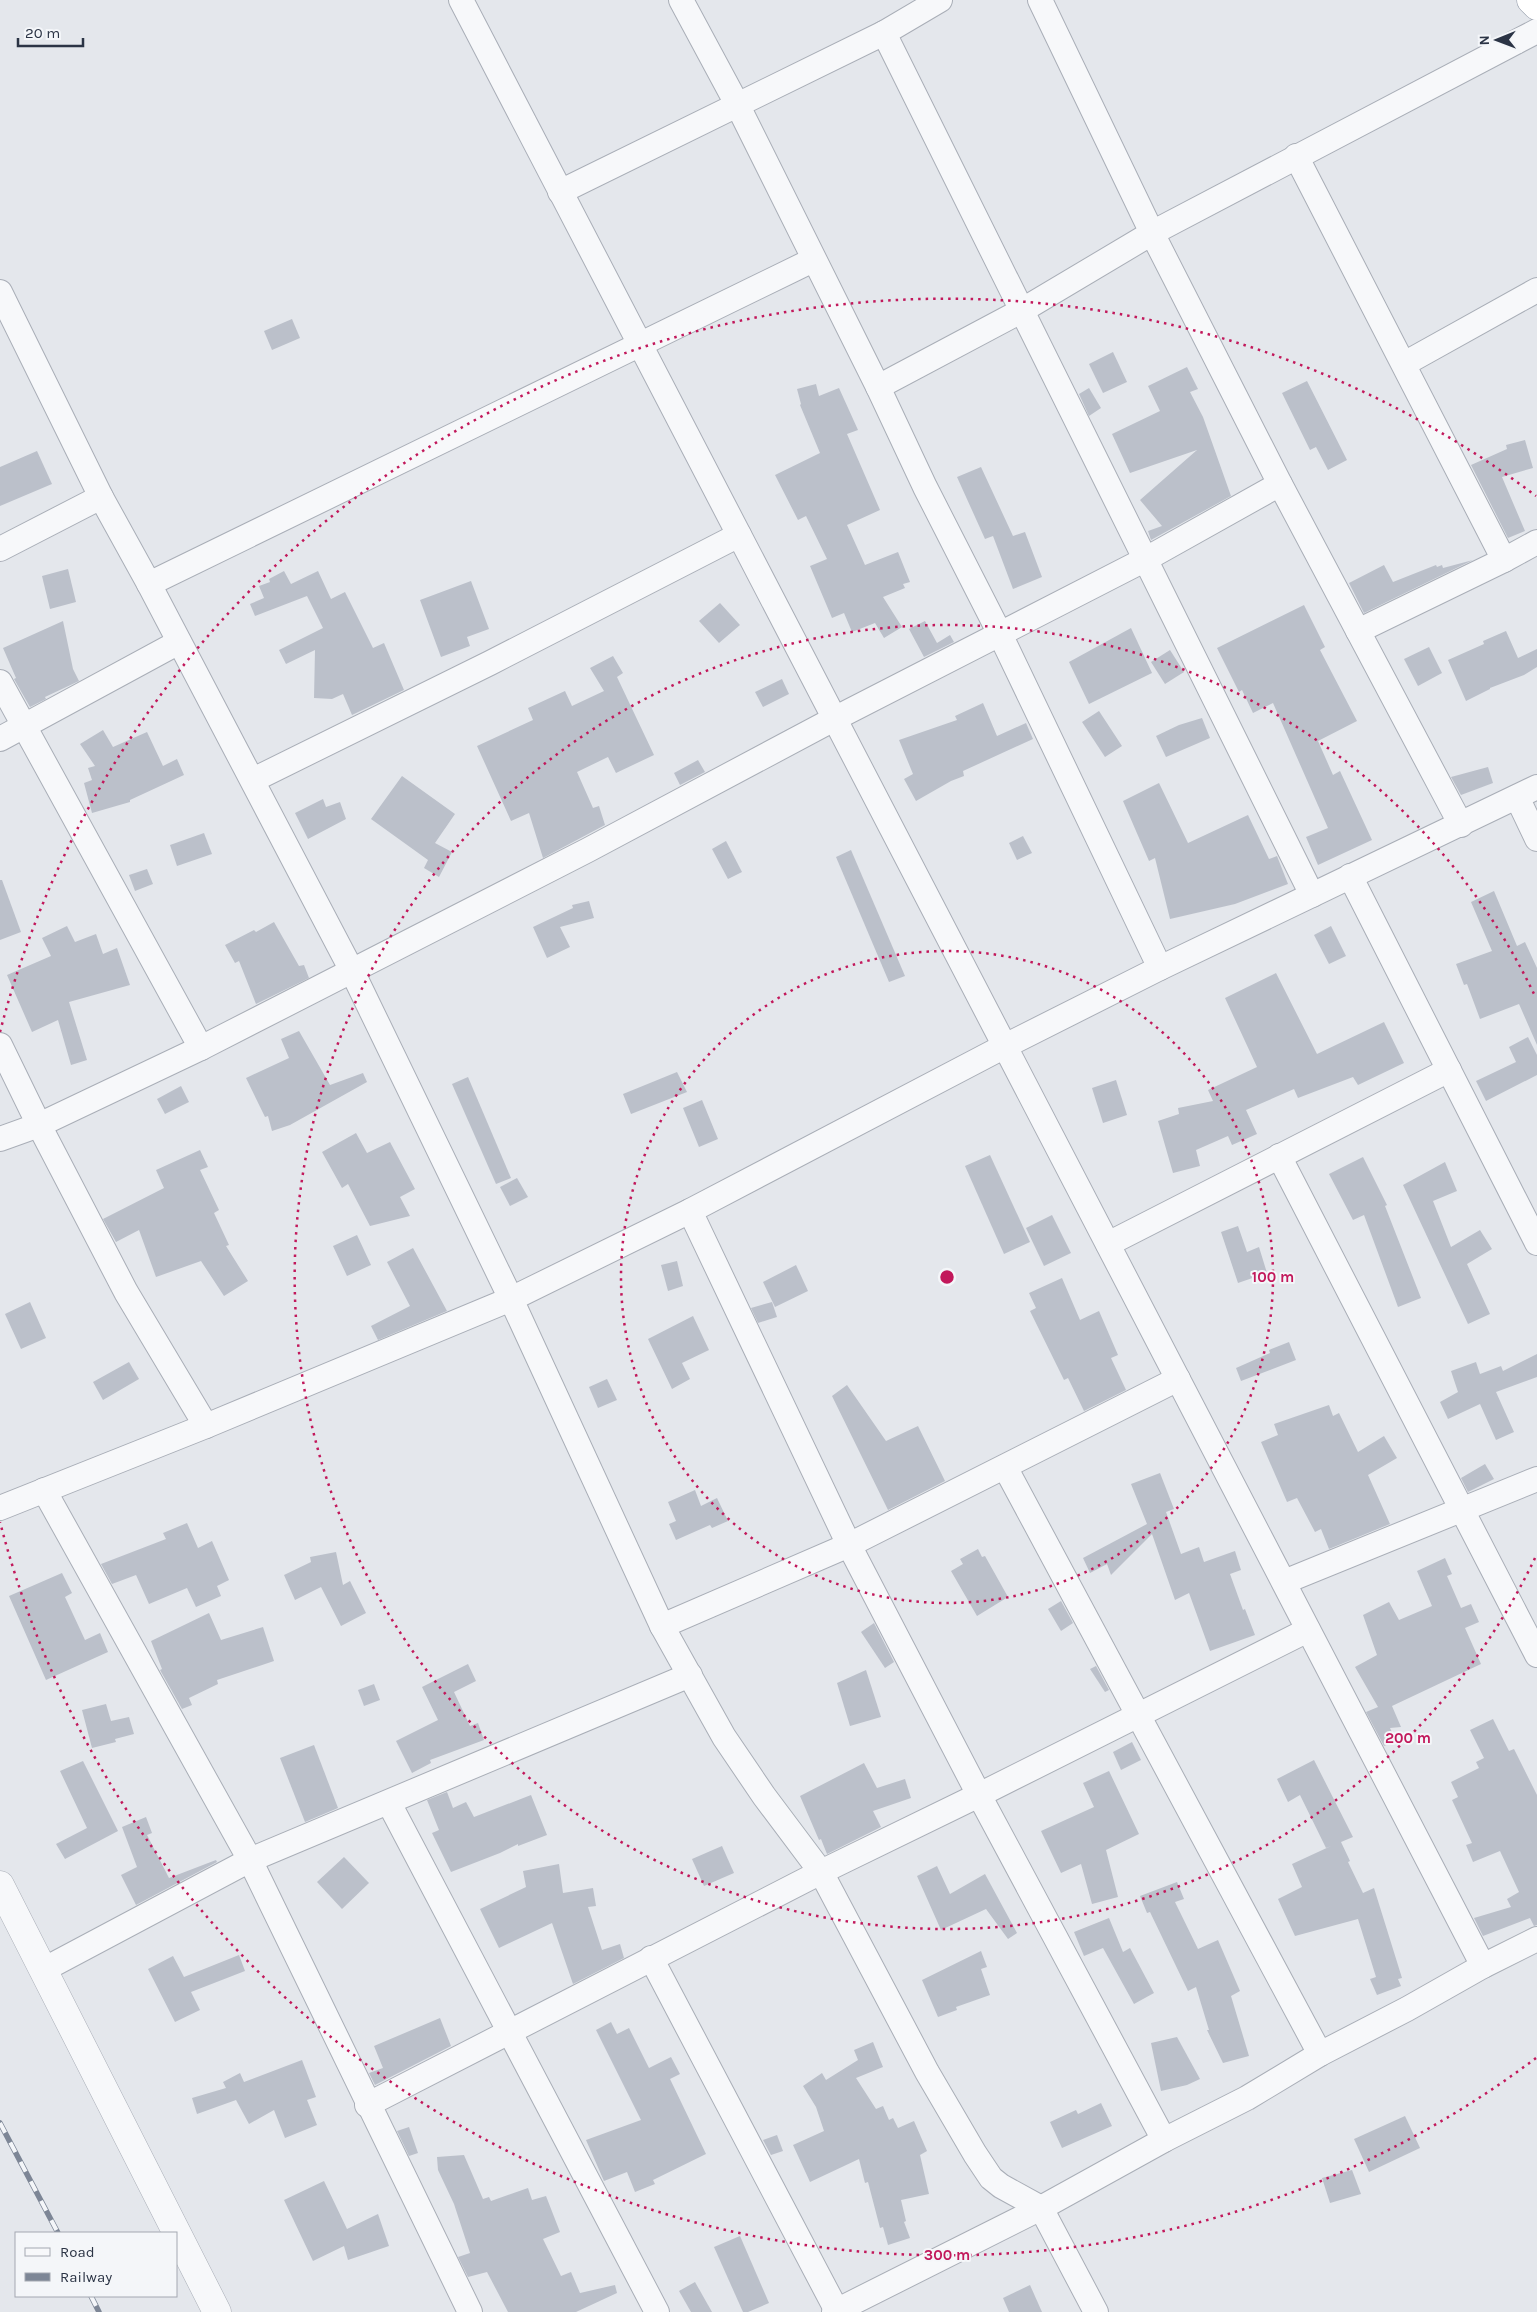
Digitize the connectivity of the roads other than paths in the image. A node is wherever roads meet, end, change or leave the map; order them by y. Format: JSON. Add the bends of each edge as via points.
{"nodes":[{"id":1,"x":461,"y":0,"type":"edge"},
{"id":2,"x":681,"y":0,"type":"edge"},
{"id":3,"x":940,"y":0,"type":"edge"},
{"id":4,"x":1040,"y":0,"type":"edge"},
{"id":5,"x":1531,"y":0,"type":"edge"},
{"id":6,"x":1537,"y":6,"type":"edge"},
{"id":7,"x":1537,"y":31,"type":"edge"},
{"id":8,"x":884,"y":33,"type":"junction"},
{"id":9,"x":738,"y":106,"type":"junction"},
{"id":10,"x":1296,"y":156,"type":"junction"},
{"id":11,"x":560,"y":192,"type":"junction"},
{"id":12,"x":1152,"y":232,"type":"junction"},
{"id":13,"x":813,"y":260,"type":"junction"},
{"id":14,"x":1537,"y":290,"type":"edge"},
{"id":15,"x":0,"y":292,"type":"edge"},
{"id":16,"x":1021,"y":311,"type":"junction"},
{"id":17,"x":8,"y":326,"type":"edge"},
{"id":18,"x":640,"y":345,"type":"junction"},
{"id":19,"x":1404,"y":364,"type":"junction"},
{"id":20,"x":878,"y":387,"type":"junction"},
{"id":21,"x":1280,"y":484,"type":"junction"},
{"id":22,"x":101,"y":498,"type":"junction"},
{"id":23,"x":739,"y":535,"type":"junction"},
{"id":24,"x":1537,"y":542,"type":"edge"},
{"id":25,"x":0,"y":549,"type":"edge"},
{"id":26,"x":1146,"y":559,"type":"junction"},
{"id":27,"x":1504,"y":560,"type":"junction"},
{"id":28,"x":149,"y":584,"type":"junction"},
{"id":29,"x":1358,"y":631,"type":"junction"},
{"id":30,"x":1000,"y":634,"type":"junction"},
{"id":31,"x":179,"y":642,"type":"junction"},
{"id":32,"x":0,"y":682,"type":"edge"},
{"id":33,"x":834,"y":718,"type":"junction"},
{"id":34,"x":25,"y":727,"type":"junction"},
{"id":35,"x":0,"y":739,"type":"edge"},
{"id":36,"x":253,"y":780,"type":"junction"},
{"id":37,"x":1527,"y":792,"type":"edge"},
{"id":38,"x":1461,"y":824,"type":"junction"},
{"id":39,"x":1537,"y":839,"type":"edge"},
{"id":40,"x":1350,"y":876,"type":"junction"},
{"id":41,"x":1312,"y":895,"type":"junction"},
{"id":42,"x":1160,"y":968,"type":"junction"},
{"id":43,"x":352,"y":971,"type":"junction"},
{"id":44,"x":0,"y":1045,"type":"edge"},
{"id":45,"x":1005,"y":1046,"type":"junction"},
{"id":46,"x":201,"y":1048,"type":"junction"},
{"id":47,"x":1449,"y":1070,"type":"junction"},
{"id":48,"x":39,"y":1125,"type":"junction"},
{"id":49,"x":0,"y":1139,"type":"edge"},
{"id":50,"x":1279,"y":1156,"type":"junction"},
{"id":51,"x":690,"y":1211,"type":"junction"},
{"id":52,"x":1537,"y":1243,"type":"edge"},
{"id":53,"x":1108,"y":1244,"type":"junction"},
{"id":54,"x":511,"y":1299,"type":"junction"},
{"id":55,"x":1178,"y":1379,"type":"junction"},
{"id":56,"x":206,"y":1426,"type":"junction"},
{"id":57,"x":1005,"y":1467,"type":"junction"},
{"id":58,"x":1537,"y":1479,"type":"edge"},
{"id":59,"x":44,"y":1490,"type":"junction"},
{"id":60,"x":0,"y":1508,"type":"edge"},
{"id":61,"x":1462,"y":1510,"type":"junction"},
{"id":62,"x":849,"y":1545,"type":"junction"},
{"id":63,"x":1284,"y":1582,"type":"junction"},
{"id":64,"x":662,"y":1626,"type":"junction"},
{"id":65,"x":1308,"y":1630,"type":"junction"},
{"id":66,"x":1537,"y":1655,"type":"edge"},
{"id":67,"x":690,"y":1675,"type":"junction"},
{"id":68,"x":1138,"y":1715,"type":"junction"},
{"id":69,"x":979,"y":1795,"type":"junction"},
{"id":70,"x":389,"y":1803,"type":"junction"},
{"id":71,"x":250,"y":1860,"type":"junction"},
{"id":72,"x":820,"y":1872,"type":"junction"},
{"id":73,"x":0,"y":1885,"type":"edge"},
{"id":74,"x":1537,"y":1939,"type":"edge"},
{"id":75,"x":651,"y":1958,"type":"junction"},
{"id":76,"x":1484,"y":1966,"type":"junction"},
{"id":77,"x":43,"y":1970,"type":"junction"},
{"id":78,"x":510,"y":2032,"type":"junction"},
{"id":79,"x":1320,"y":2054,"type":"junction"},
{"id":80,"x":367,"y":2105,"type":"junction"},
{"id":81,"x":1164,"y":2140,"type":"junction"},
{"id":82,"x":1041,"y":2208,"type":"junction"},
{"id":83,"x":176,"y":2232,"type":"edge"},
{"id":84,"x":178,"y":2235,"type":"edge"},
{"id":85,"x":835,"y":2311,"type":"edge"},
{"id":86,"x":217,"y":2312,"type":"edge"},
{"id":87,"x":470,"y":2312,"type":"edge"},
{"id":88,"x":656,"y":2312,"type":"edge"},
{"id":89,"x":1096,"y":2312,"type":"edge"}],
"edges":[{"from":1,"to":11,"type":"street"},
{"from":2,"to":9,"type":"street"},
{"from":3,"to":8,"type":"street"},
{"from":4,"to":12,"type":"street"},
{"from":5,"to":6,"type":"highway"},
{"from":7,"to":10,"type":"street"},
{"from":8,"to":9,"type":"street"},
{"from":8,"to":16,"type":"street"},
{"from":9,"to":11,"type":"street"},
{"from":9,"to":13,"type":"street"},
{"from":10,"to":12,"type":"street"},
{"from":10,"to":19,"type":"street"},
{"from":11,"to":18,"type":"street"},
{"from":12,"to":16,"type":"street"},
{"from":12,"to":21,"type":"street"},
{"from":13,"to":18,"type":"street"},
{"from":13,"to":20,"type":"street"},
{"from":14,"to":19,"type":"street"},
{"from":15,"to":17,"type":"street"},
{"from":16,"to":20,"type":"street"},
{"from":16,"to":26,"type":"street"},
{"from":17,"to":22,"type":"street"},
{"from":18,"to":23,"type":"street"},
{"from":18,"to":28,"type":"street"},
{"from":19,"to":27,"type":"street"},
{"from":20,"to":30,"type":"street"},
{"from":21,"to":26,"type":"street"},
{"from":21,"to":29,"type":"street"},
{"from":22,"to":25,"type":"street"},
{"from":22,"to":28,"type":"street"},
{"from":23,"to":33,"type":"street"},
{"from":23,"to":36,"type":"street"},
{"from":24,"to":27,"type":"street"},
{"from":26,"to":30,"type":"street"},
{"from":26,"to":41,"type":"street"},
{"from":27,"to":29,"type":"street"},
{"from":28,"to":31,"type":"street"},
{"from":29,"to":38,"type":"street"},
{"from":30,"to":33,"type":"street"},
{"from":30,"to":42,"type":"street"},
{"from":31,"to":34,"type":"street"},
{"from":31,"to":36,"type":"street"},
{"from":32,"to":34,"type":"street"},
{"from":33,"to":43,"type":"street"},
{"from":33,"to":45,"type":"street"},
{"from":34,"to":35,"type":"street"},
{"from":34,"to":46,"type":"street"},
{"from":36,"to":43,"type":"street"},
{"from":37,"to":38,"type":"street"},
{"from":37,"to":39,"type":"street"},
{"from":38,"to":40,"type":"street"},
{"from":40,"to":41,"type":"street"},
{"from":40,"to":47,"type":"street"},
{"from":41,"to":42,"type":"street"},
{"from":42,"to":45,"type":"street"},
{"from":43,"to":46,"type":"street"},
{"from":43,"to":54,"type":"street"},
{"from":44,"to":48,"type":"street"},
{"from":45,"to":51,"type":"street"},
{"from":45,"to":53,"type":"street"},
{"from":46,"to":48,"type":"street"},
{"from":47,"to":50,"type":"street"},
{"from":47,"to":52,"type":"street"},
{"from":48,"to":49,"type":"street"},
{"from":48,"to":56,"type":"street","via":[[126,1292]]},
{"from":50,"to":53,"type":"street"},
{"from":50,"to":61,"type":"street"},
{"from":51,"to":54,"type":"street"},
{"from":51,"to":62,"type":"street"},
{"from":53,"to":55,"type":"street"},
{"from":54,"to":56,"type":"street"},
{"from":54,"to":64,"type":"street"},
{"from":55,"to":57,"type":"street"},
{"from":55,"to":63,"type":"street"},
{"from":56,"to":59,"type":"street"},
{"from":57,"to":62,"type":"street"},
{"from":57,"to":68,"type":"street"},
{"from":58,"to":61,"type":"street"},
{"from":59,"to":60,"type":"street"},
{"from":59,"to":71,"type":"street"},
{"from":61,"to":63,"type":"street"},
{"from":61,"to":66,"type":"street"},
{"from":62,"to":64,"type":"street"},
{"from":62,"to":69,"type":"street"},
{"from":63,"to":65,"type":"street"},
{"from":64,"to":67,"type":"street"},
{"from":65,"to":68,"type":"street"},
{"from":65,"to":76,"type":"street"},
{"from":67,"to":70,"type":"street"},
{"from":67,"to":72,"type":"street","via":[[724,1737]]},
{"from":68,"to":69,"type":"street"},
{"from":68,"to":79,"type":"street"},
{"from":69,"to":72,"type":"street"},
{"from":69,"to":81,"type":"street"},
{"from":70,"to":71,"type":"street"},
{"from":70,"to":78,"type":"street"},
{"from":71,"to":77,"type":"street"},
{"from":71,"to":80,"type":"street"},
{"from":72,"to":75,"type":"street"},
{"from":72,"to":82,"type":"street","via":[[927,2072],[975,2154],[991,2178]]},
{"from":73,"to":77,"type":"street"},
{"from":74,"to":76,"type":"street"},
{"from":75,"to":78,"type":"street"},
{"from":75,"to":85,"type":"street"},
{"from":76,"to":79,"type":"street"},
{"from":77,"to":83,"type":"street"},
{"from":78,"to":80,"type":"street"},
{"from":78,"to":88,"type":"street"},
{"from":79,"to":81,"type":"street","via":[[1247,2098]]},
{"from":80,"to":87,"type":"street"},
{"from":81,"to":82,"type":"street"},
{"from":82,"to":85,"type":"street"},
{"from":82,"to":89,"type":"street"},
{"from":84,"to":86,"type":"street"}]}
